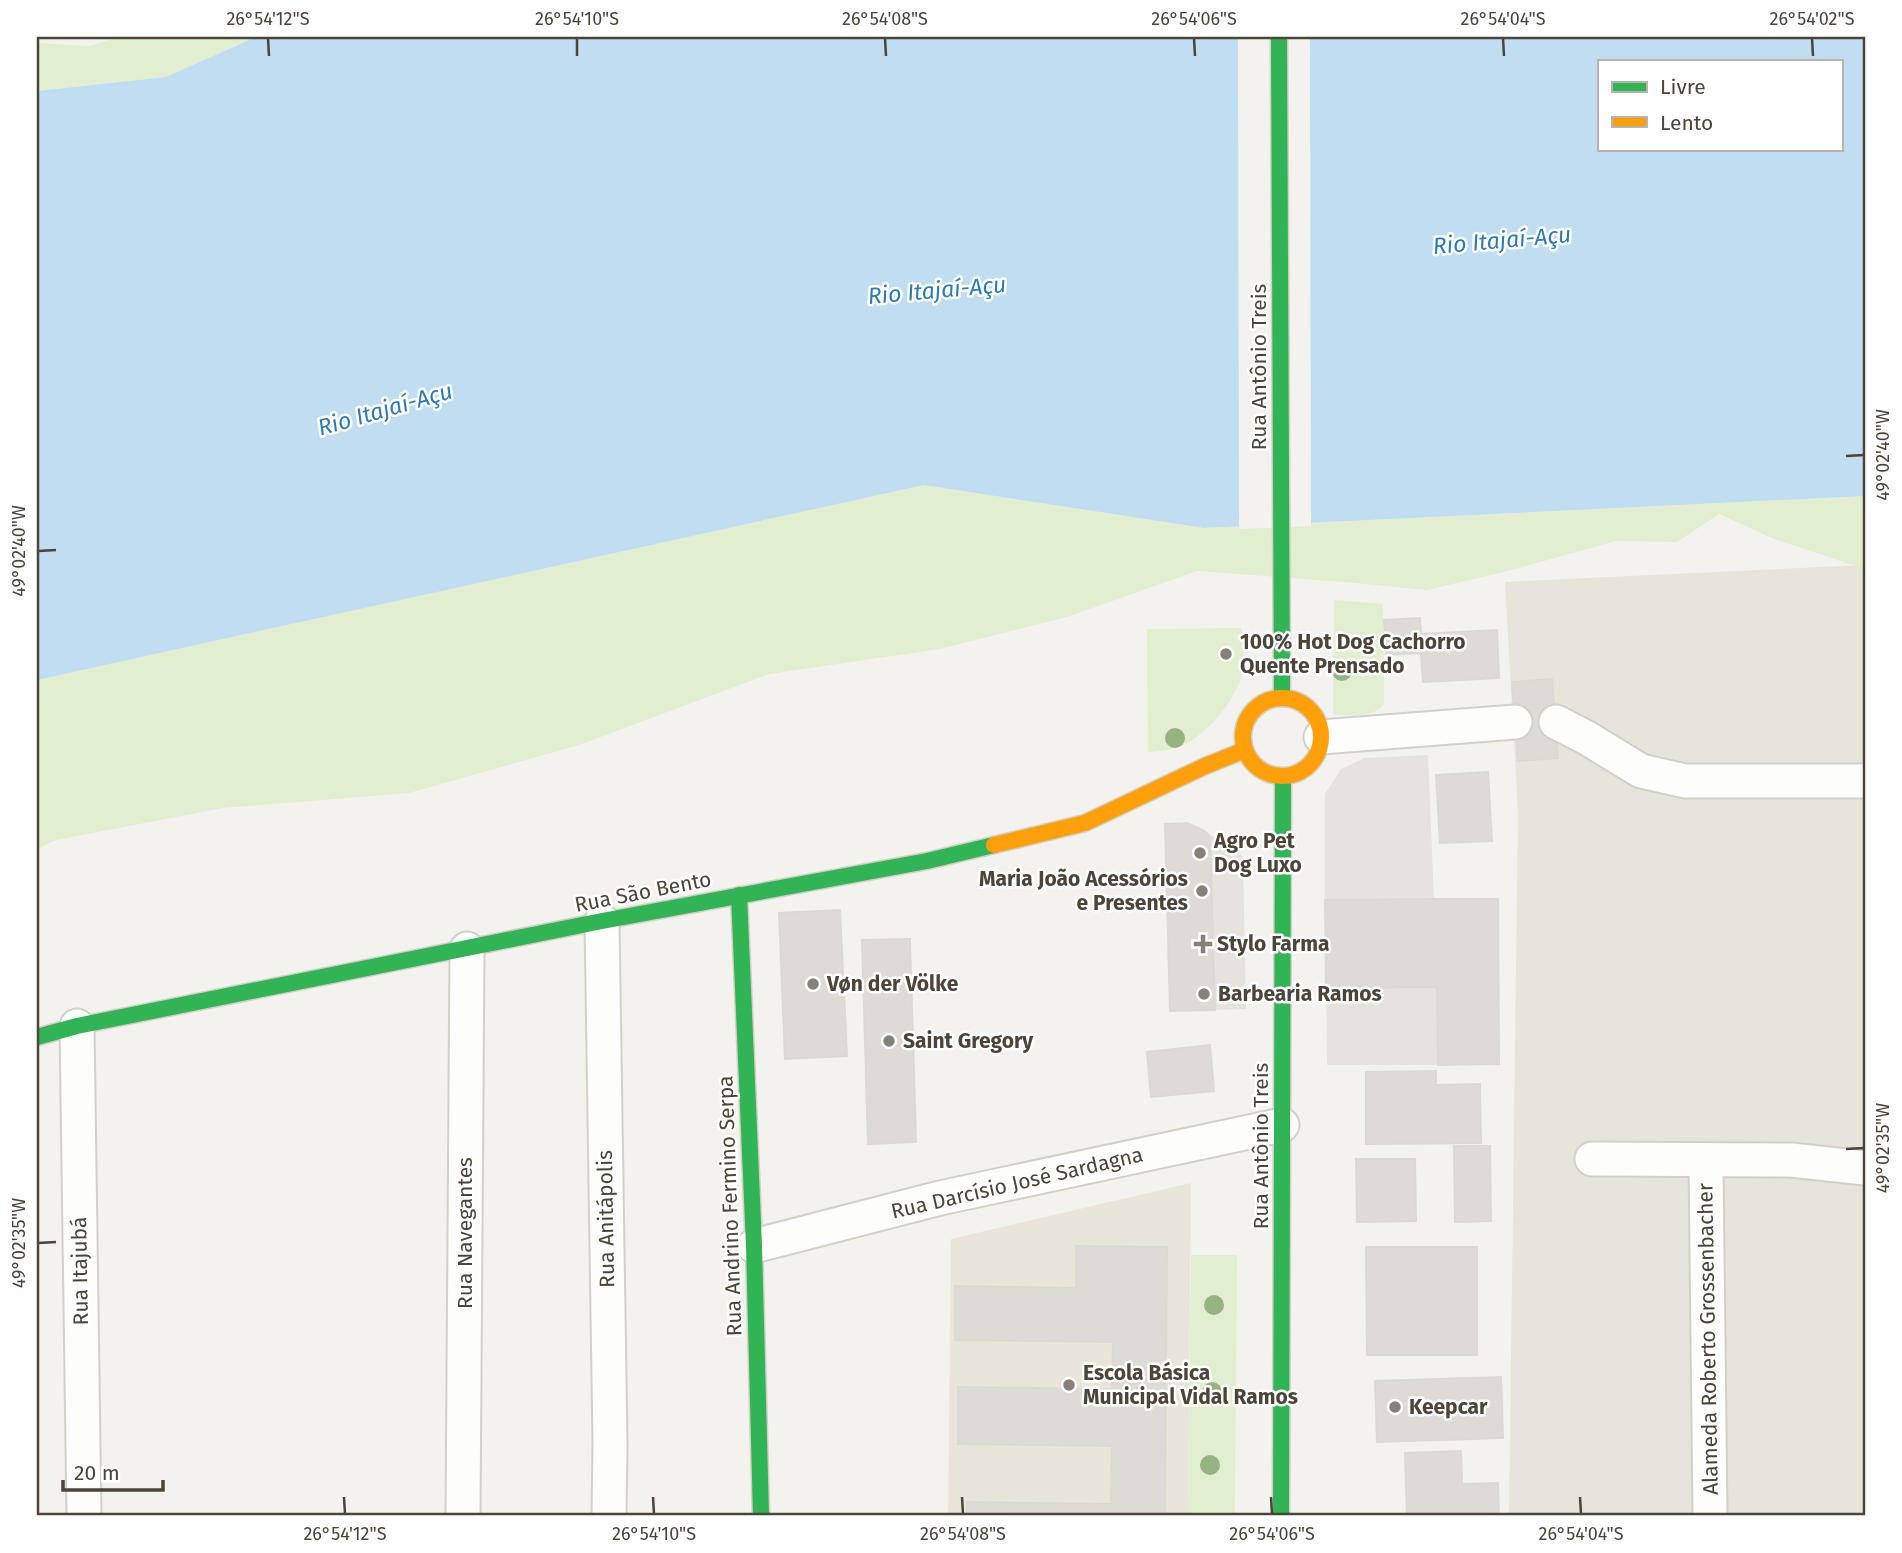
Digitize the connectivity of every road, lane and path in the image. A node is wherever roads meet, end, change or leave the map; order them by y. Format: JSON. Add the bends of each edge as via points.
{"nodes":[{"id":1,"x":1279,"y":37,"type":"edge"},
{"id":2,"x":1282,"y":698,"type":"junction"},
{"id":3,"x":1515,"y":722,"type":"dead end"},
{"id":4,"x":1556,"y":722,"type":"dead end"},
{"id":5,"x":1321,"y":737,"type":"junction"},
{"id":6,"x":1245,"y":750,"type":"junction"},
{"id":7,"x":1283,"y":776,"type":"junction"},
{"id":8,"x":1865,"y":781,"type":"edge"},
{"id":9,"x":739,"y":895,"type":"junction"},
{"id":10,"x":602,"y":921,"type":"junction"},
{"id":11,"x":467,"y":949,"type":"junction"},
{"id":12,"x":77,"y":1026,"type":"junction"},
{"id":13,"x":37,"y":1037,"type":"edge"},
{"id":14,"x":1282,"y":1125,"type":"junction"},
{"id":15,"x":1592,"y":1159,"type":"dead end"},
{"id":16,"x":1706,"y":1161,"type":"junction"},
{"id":17,"x":1865,"y":1168,"type":"edge"},
{"id":18,"x":754,"y":1246,"type":"junction"},
{"id":19,"x":84,"y":1516,"type":"edge"},
{"id":20,"x":463,"y":1516,"type":"edge"},
{"id":21,"x":609,"y":1516,"type":"edge"},
{"id":22,"x":761,"y":1516,"type":"edge"},
{"id":23,"x":1281,"y":1516,"type":"edge"},
{"id":24,"x":1710,"y":1516,"type":"edge"}],
"edges":[{"from":1,"to":2,"type":"street","name":"Rua Antônio Treis"},
{"from":2,"to":5,"type":"street","via":[[1305,705],[1314,714]]},
{"from":2,"to":6,"type":"street","via":[[1270,700],[1251,714],[1245,725]]},
{"from":3,"to":5,"type":"street"},
{"from":4,"to":8,"type":"street","via":[[1641,771],[1685,781]]},
{"from":5,"to":7,"type":"street","via":[[1314,760],[1294,775]]},
{"from":6,"to":7,"type":"street","via":[[1260,769]]},
{"from":6,"to":9,"type":"street","name":"Rua São Bento","via":[[1085,824],[927,861]]},
{"from":7,"to":14,"type":"street","name":"Rua Antônio Treis"},
{"from":9,"to":10,"type":"street","name":"Rua São Bento"},
{"from":9,"to":18,"type":"street","name":"Rua Andrino Fermino Serpa"},
{"from":10,"to":11,"type":"street","name":"Rua São Bento"},
{"from":10,"to":21,"type":"street","name":"Rua Anitápolis"},
{"from":11,"to":12,"type":"street","name":"Rua São Bento"},
{"from":11,"to":20,"type":"street","name":"Rua Navegantes"},
{"from":12,"to":13,"type":"street","name":"Rua São Bento"},
{"from":12,"to":19,"type":"street","name":"Rua Itajubá"},
{"from":14,"to":18,"type":"street","name":"Rua Darcísio José Sardagna","via":[[940,1198]]},
{"from":14,"to":23,"type":"street","name":"Rua Antônio Treis"},
{"from":15,"to":16,"type":"street"},
{"from":16,"to":17,"type":"street","via":[[1791,1160]]},
{"from":16,"to":24,"type":"street","name":"Alameda Roberto Grossenbacher"},
{"from":18,"to":22,"type":"street","name":"Rua Andrino Fermino Serpa"}]}
